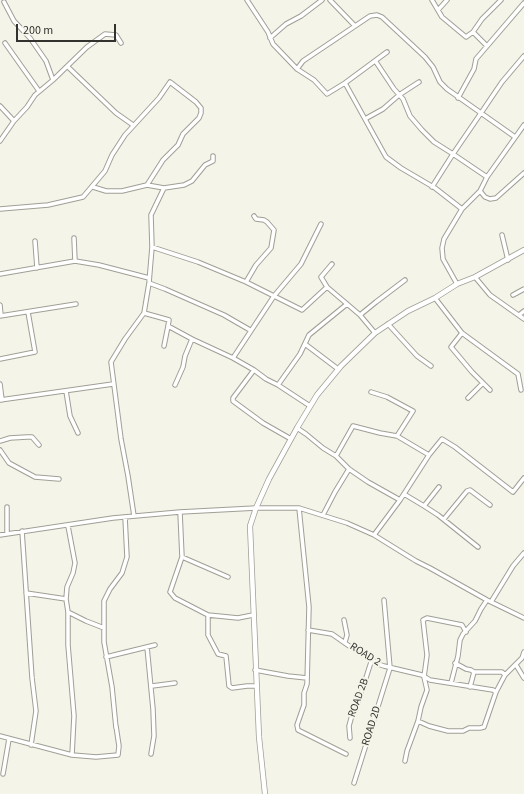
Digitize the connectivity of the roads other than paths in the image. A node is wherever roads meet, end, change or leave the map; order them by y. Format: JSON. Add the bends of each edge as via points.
{"nodes":[{"id":1,"x":247,"y":0,"type":"edge"},
{"id":2,"x":312,"y":0,"type":"edge"},
{"id":3,"x":322,"y":0,"type":"edge"},
{"id":4,"x":330,"y":0,"type":"edge"},
{"id":5,"x":432,"y":0,"type":"edge"},
{"id":6,"x":447,"y":0,"type":"edge"},
{"id":7,"x":501,"y":0,"type":"edge"},
{"id":8,"x":4,"y":2,"type":"dead end"},
{"id":9,"x":524,"y":3,"type":"edge"},
{"id":10,"x":316,"y":4,"type":"junction"},
{"id":11,"x":438,"y":10,"type":"junction"},
{"id":12,"x":355,"y":26,"type":"junction"},
{"id":13,"x":473,"y":32,"type":"junction"},
{"id":14,"x":270,"y":38,"type":"junction"},
{"id":15,"x":5,"y":43,"type":"dead end"},
{"id":16,"x":121,"y":43,"type":"dead end"},
{"id":17,"x":487,"y":46,"type":"junction"},
{"id":18,"x":387,"y":52,"type":"dead end"},
{"id":19,"x":524,"y":56,"type":"edge"},
{"id":20,"x":376,"y":62,"type":"junction"},
{"id":21,"x":68,"y":67,"type":"junction"},
{"id":22,"x":297,"y":69,"type":"junction"},
{"id":23,"x":53,"y":80,"type":"junction"},
{"id":24,"x":419,"y":82,"type":"dead end"},
{"id":25,"x":345,"y":83,"type":"junction"},
{"id":26,"x":39,"y":91,"type":"junction"},
{"id":27,"x":399,"y":95,"type":"junction"},
{"id":28,"x":458,"y":98,"type":"junction"},
{"id":29,"x":0,"y":106,"type":"edge"},
{"id":30,"x":481,"y":113,"type":"junction"},
{"id":31,"x":365,"y":119,"type":"junction"},
{"id":32,"x":14,"y":120,"type":"junction"},
{"id":33,"x":133,"y":125,"type":"junction"},
{"id":34,"x":524,"y":125,"type":"edge"},
{"id":35,"x":515,"y":137,"type":"junction"},
{"id":36,"x":0,"y":141,"type":"edge"},
{"id":37,"x":453,"y":154,"type":"junction"},
{"id":38,"x":213,"y":156,"type":"dead end"},
{"id":39,"x":524,"y":173,"type":"edge"},
{"id":40,"x":487,"y":177,"type":"junction"},
{"id":41,"x":147,"y":185,"type":"junction"},
{"id":42,"x":92,"y":187,"type":"junction"},
{"id":43,"x":432,"y":187,"type":"junction"},
{"id":44,"x":164,"y":188,"type":"junction"},
{"id":45,"x":480,"y":191,"type":"junction"},
{"id":46,"x":462,"y":208,"type":"junction"},
{"id":47,"x":0,"y":209,"type":"edge"},
{"id":48,"x":254,"y":216,"type":"dead end"},
{"id":49,"x":321,"y":224,"type":"dead end"},
{"id":50,"x":502,"y":235,"type":"dead end"},
{"id":51,"x":74,"y":238,"type":"dead end"},
{"id":52,"x":34,"y":241,"type":"dead end"},
{"id":53,"x":152,"y":247,"type":"junction"},
{"id":54,"x":524,"y":250,"type":"edge"},
{"id":55,"x":508,"y":260,"type":"junction"},
{"id":56,"x":75,"y":261,"type":"junction"},
{"id":57,"x":332,"y":264,"type":"dead end"},
{"id":58,"x":37,"y":268,"type":"junction"},
{"id":59,"x":0,"y":274,"type":"edge"},
{"id":60,"x":475,"y":276,"type":"junction"},
{"id":61,"x":149,"y":278,"type":"junction"},
{"id":62,"x":405,"y":280,"type":"dead end"},
{"id":63,"x":246,"y":282,"type":"junction"},
{"id":64,"x":149,"y":283,"type":"junction"},
{"id":65,"x":457,"y":284,"type":"junction"},
{"id":66,"x":327,"y":287,"type":"junction"},
{"id":67,"x":524,"y":288,"type":"edge"},
{"id":68,"x":512,"y":295,"type":"dead end"},
{"id":69,"x":274,"y":296,"type":"junction"},
{"id":70,"x":435,"y":298,"type":"junction"},
{"id":71,"x":76,"y":304,"type":"dead end"},
{"id":72,"x":347,"y":304,"type":"junction"},
{"id":73,"x":0,"y":305,"type":"edge"},
{"id":74,"x":524,"y":311,"type":"edge"},
{"id":75,"x":28,"y":312,"type":"junction"},
{"id":76,"x":144,"y":313,"type":"junction"},
{"id":77,"x":360,"y":315,"type":"junction"},
{"id":78,"x":519,"y":315,"type":"junction"},
{"id":79,"x":0,"y":316,"type":"edge"},
{"id":80,"x":524,"y":319,"type":"edge"},
{"id":81,"x":388,"y":324,"type":"junction"},
{"id":82,"x":168,"y":326,"type":"junction"},
{"id":83,"x":250,"y":330,"type":"junction"},
{"id":84,"x":375,"y":333,"type":"junction"},
{"id":85,"x":462,"y":333,"type":"junction"},
{"id":86,"x":192,"y":340,"type":"junction"},
{"id":87,"x":305,"y":344,"type":"junction"},
{"id":88,"x":164,"y":346,"type":"dead end"},
{"id":89,"x":233,"y":358,"type":"junction"},
{"id":90,"x":0,"y":359,"type":"edge"},
{"id":91,"x":430,"y":366,"type":"dead end"},
{"id":92,"x":338,"y":369,"type":"junction"},
{"id":93,"x":254,"y":370,"type":"junction"},
{"id":94,"x":0,"y":384,"type":"edge"},
{"id":95,"x":113,"y":384,"type":"junction"},
{"id":96,"x":483,"y":384,"type":"junction"},
{"id":97,"x":175,"y":385,"type":"dead end"},
{"id":98,"x":278,"y":385,"type":"junction"},
{"id":99,"x":490,"y":390,"type":"dead end"},
{"id":100,"x":521,"y":390,"type":"dead end"},
{"id":101,"x":66,"y":391,"type":"junction"},
{"id":102,"x":371,"y":392,"type":"dead end"},
{"id":103,"x":468,"y":398,"type":"dead end"},
{"id":104,"x":1,"y":400,"type":"edge"},
{"id":105,"x":310,"y":406,"type":"junction"},
{"id":106,"x":297,"y":428,"type":"junction"},
{"id":107,"x":78,"y":433,"type":"dead end"},
{"id":108,"x":397,"y":436,"type":"junction"},
{"id":109,"x":291,"y":439,"type":"junction"},
{"id":110,"x":0,"y":441,"type":"edge"},
{"id":111,"x":39,"y":445,"type":"dead end"},
{"id":112,"x":0,"y":450,"type":"edge"},
{"id":113,"x":429,"y":455,"type":"junction"},
{"id":114,"x":336,"y":456,"type":"junction"},
{"id":115,"x":349,"y":469,"type":"junction"},
{"id":116,"x":524,"y":478,"type":"edge"},
{"id":117,"x":59,"y":479,"type":"dead end"},
{"id":118,"x":439,"y":486,"type":"dead end"},
{"id":119,"x":404,"y":494,"type":"junction"},
{"id":120,"x":400,"y":500,"type":"junction"},
{"id":121,"x":490,"y":505,"type":"dead end"},
{"id":122,"x":424,"y":506,"type":"junction"},
{"id":123,"x":8,"y":507,"type":"dead end"},
{"id":124,"x":256,"y":508,"type":"junction"},
{"id":125,"x":299,"y":508,"type":"junction"},
{"id":126,"x":180,"y":512,"type":"junction"},
{"id":127,"x":323,"y":515,"type":"junction"},
{"id":128,"x":134,"y":516,"type":"junction"},
{"id":129,"x":125,"y":517,"type":"junction"},
{"id":130,"x":444,"y":519,"type":"junction"},
{"id":131,"x":68,"y":526,"type":"junction"},
{"id":132,"x":22,"y":531,"type":"junction"},
{"id":133,"x":8,"y":533,"type":"junction"},
{"id":134,"x":0,"y":535,"type":"edge"},
{"id":135,"x":374,"y":535,"type":"junction"},
{"id":136,"x":478,"y":547,"type":"dead end"},
{"id":137,"x":524,"y":553,"type":"edge"},
{"id":138,"x":182,"y":557,"type":"junction"},
{"id":139,"x":228,"y":577,"type":"dead end"},
{"id":140,"x":26,"y":593,"type":"junction"},
{"id":141,"x":66,"y":599,"type":"junction"},
{"id":142,"x":384,"y":600,"type":"dead end"},
{"id":143,"x":489,"y":601,"type":"junction"},
{"id":144,"x":68,"y":612,"type":"junction"},
{"id":145,"x":253,"y":614,"type":"junction"},
{"id":146,"x":208,"y":615,"type":"junction"},
{"id":147,"x":524,"y":618,"type":"edge"},
{"id":148,"x":344,"y":620,"type":"dead end"},
{"id":149,"x":104,"y":628,"type":"junction"},
{"id":150,"x":308,"y":630,"type":"junction"},
{"id":151,"x":466,"y":632,"type":"junction"},
{"id":152,"x":345,"y":642,"type":"junction"},
{"id":153,"x":155,"y":645,"type":"dead end"},
{"id":154,"x":147,"y":647,"type":"junction"},
{"id":155,"x":524,"y":652,"type":"edge"},
{"id":156,"x":106,"y":657,"type":"junction"},
{"id":157,"x":372,"y":660,"type":"junction"},
{"id":158,"x":455,"y":663,"type":"junction"},
{"id":159,"x":516,"y":665,"type":"junction"},
{"id":160,"x":390,"y":668,"type":"junction"},
{"id":161,"x":255,"y":670,"type":"junction"},
{"id":162,"x":474,"y":672,"type":"junction"},
{"id":163,"x":504,"y":675,"type":"junction"},
{"id":164,"x":424,"y":677,"type":"junction"},
{"id":165,"x":307,"y":678,"type":"junction"},
{"id":166,"x":524,"y":678,"type":"edge"},
{"id":167,"x":175,"y":683,"type":"dead end"},
{"id":168,"x":451,"y":683,"type":"junction"},
{"id":169,"x":152,"y":686,"type":"junction"},
{"id":170,"x":256,"y":686,"type":"junction"},
{"id":171,"x":470,"y":686,"type":"junction"},
{"id":172,"x":496,"y":692,"type":"junction"},
{"id":173,"x":113,"y":704,"type":"junction"},
{"id":174,"x":418,"y":721,"type":"junction"},
{"id":175,"x":116,"y":728,"type":"dead end"},
{"id":176,"x":0,"y":736,"type":"edge"},
{"id":177,"x":350,"y":738,"type":"dead end"},
{"id":178,"x":9,"y":739,"type":"junction"},
{"id":179,"x":31,"y":745,"type":"junction"},
{"id":180,"x":151,"y":754,"type":"dead end"},
{"id":181,"x":346,"y":754,"type":"dead end"},
{"id":182,"x":72,"y":756,"type":"junction"},
{"id":183,"x":405,"y":761,"type":"dead end"},
{"id":184,"x":3,"y":774,"type":"dead end"},
{"id":185,"x":354,"y":783,"type":"dead end"},
{"id":186,"x":265,"y":794,"type":"edge"}],
"edges":[{"from":1,"to":14,"type":"street"},
{"from":2,"to":10,"type":"street"},
{"from":3,"to":10,"type":"street"},
{"from":4,"to":12,"type":"street"},
{"from":5,"to":11,"type":"street"},
{"from":6,"to":11,"type":"street"},
{"from":7,"to":13,"type":"street"},
{"from":8,"to":23,"type":"street","via":[[9,13],[46,61]]},
{"from":9,"to":17,"type":"street"},
{"from":10,"to":14,"type":"street"},
{"from":11,"to":13,"type":"street","via":[[442,17],[466,37]]},
{"from":12,"to":22,"type":"street","via":[[303,61]]},
{"from":12,"to":28,"type":"street","via":[[370,16],[382,17],[425,58],[440,82]]},
{"from":13,"to":17,"type":"street"},
{"from":14,"to":22,"type":"street"},
{"from":15,"to":26,"type":"street"},
{"from":16,"to":21,"type":"street","via":[[116,36],[105,34],[87,47]]},
{"from":17,"to":28,"type":"street","via":[[475,61],[474,70]]},
{"from":18,"to":20,"type":"street"},
{"from":19,"to":30,"type":"street"},
{"from":20,"to":25,"type":"street"},
{"from":20,"to":27,"type":"street"},
{"from":21,"to":23,"type":"street"},
{"from":21,"to":33,"type":"street","via":[[116,113]]},
{"from":22,"to":25,"type":"street","via":[[314,80],[327,94]]},
{"from":23,"to":26,"type":"street"},
{"from":24,"to":27,"type":"street"},
{"from":25,"to":31,"type":"street"},
{"from":26,"to":32,"type":"street"},
{"from":27,"to":31,"type":"street","via":[[384,109]]},
{"from":27,"to":37,"type":"street","via":[[410,116],[422,130],[434,142]]},
{"from":28,"to":30,"type":"street"},
{"from":29,"to":32,"type":"street"},
{"from":30,"to":35,"type":"street"},
{"from":30,"to":37,"type":"street"},
{"from":31,"to":43,"type":"street","via":[[386,157]]},
{"from":32,"to":36,"type":"street"},
{"from":33,"to":41,"type":"street","via":[[159,98],[170,82],[201,108],[199,118],[163,160]]},
{"from":33,"to":42,"type":"street"},
{"from":34,"to":35,"type":"street"},
{"from":35,"to":40,"type":"street"},
{"from":37,"to":40,"type":"street"},
{"from":37,"to":43,"type":"street"},
{"from":38,"to":44,"type":"street","via":[[213,161],[205,165],[192,181]]},
{"from":39,"to":45,"type":"street","via":[[496,198],[490,199]]},
{"from":40,"to":45,"type":"street"},
{"from":41,"to":42,"type":"street","via":[[122,191],[106,191]]},
{"from":41,"to":44,"type":"street"},
{"from":42,"to":47,"type":"street","via":[[83,197],[48,205]]},
{"from":43,"to":46,"type":"street"},
{"from":44,"to":53,"type":"street","via":[[151,215]]},
{"from":45,"to":46,"type":"street"},
{"from":46,"to":65,"type":"street","via":[[444,239],[442,248],[443,259]]},
{"from":48,"to":63,"type":"street","via":[[267,222],[274,230],[271,248],[256,265]]},
{"from":49,"to":69,"type":"street","via":[[301,264]]},
{"from":50,"to":55,"type":"street"},
{"from":51,"to":56,"type":"street"},
{"from":52,"to":58,"type":"street"},
{"from":53,"to":61,"type":"street"},
{"from":53,"to":63,"type":"street"},
{"from":54,"to":55,"type":"street"},
{"from":55,"to":60,"type":"street"},
{"from":56,"to":58,"type":"street"},
{"from":56,"to":61,"type":"street"},
{"from":57,"to":66,"type":"street","via":[[321,277]]},
{"from":58,"to":59,"type":"street"},
{"from":60,"to":65,"type":"street"},
{"from":60,"to":78,"type":"street","via":[[490,295]]},
{"from":61,"to":64,"type":"street"},
{"from":62,"to":77,"type":"street"},
{"from":63,"to":69,"type":"street"},
{"from":64,"to":76,"type":"street"},
{"from":64,"to":83,"type":"street","via":[[224,315]]},
{"from":65,"to":70,"type":"street"},
{"from":66,"to":69,"type":"street","via":[[302,310]]},
{"from":66,"to":72,"type":"street"},
{"from":67,"to":68,"type":"street"},
{"from":69,"to":83,"type":"street"},
{"from":70,"to":81,"type":"street"},
{"from":70,"to":85,"type":"street"},
{"from":71,"to":75,"type":"street"},
{"from":72,"to":77,"type":"street"},
{"from":72,"to":87,"type":"street","via":[[309,335]]},
{"from":73,"to":79,"type":"street"},
{"from":74,"to":78,"type":"street"},
{"from":75,"to":79,"type":"street"},
{"from":75,"to":90,"type":"street","via":[[35,352]]},
{"from":76,"to":82,"type":"street","via":[[170,320]]},
{"from":76,"to":95,"type":"street","via":[[110,362]]},
{"from":77,"to":84,"type":"street"},
{"from":78,"to":80,"type":"street"},
{"from":81,"to":84,"type":"street"},
{"from":81,"to":91,"type":"street","via":[[416,356]]},
{"from":82,"to":86,"type":"street"},
{"from":82,"to":88,"type":"street"},
{"from":83,"to":89,"type":"street"},
{"from":84,"to":92,"type":"street"},
{"from":85,"to":96,"type":"street","via":[[451,347]]},
{"from":85,"to":100,"type":"street","via":[[518,374]]},
{"from":86,"to":89,"type":"street"},
{"from":86,"to":97,"type":"street"},
{"from":87,"to":92,"type":"street"},
{"from":87,"to":98,"type":"street"},
{"from":89,"to":93,"type":"street"},
{"from":92,"to":105,"type":"street"},
{"from":93,"to":98,"type":"street"},
{"from":93,"to":109,"type":"street","via":[[233,401]]},
{"from":94,"to":104,"type":"street"},
{"from":95,"to":101,"type":"street"},
{"from":95,"to":128,"type":"street"},
{"from":96,"to":99,"type":"street"},
{"from":96,"to":103,"type":"street"},
{"from":98,"to":105,"type":"street"},
{"from":101,"to":104,"type":"street"},
{"from":101,"to":107,"type":"street","via":[[70,416]]},
{"from":102,"to":108,"type":"street","via":[[387,397],[413,411]]},
{"from":105,"to":106,"type":"street"},
{"from":106,"to":109,"type":"street"},
{"from":106,"to":114,"type":"street"},
{"from":108,"to":113,"type":"street"},
{"from":108,"to":114,"type":"street","via":[[353,426]]},
{"from":109,"to":124,"type":"street"},
{"from":110,"to":111,"type":"street","via":[[27,436]]},
{"from":112,"to":117,"type":"street","via":[[9,463],[35,477]]},
{"from":113,"to":116,"type":"street","via":[[442,439],[513,492]]},
{"from":113,"to":119,"type":"street"},
{"from":114,"to":115,"type":"street"},
{"from":115,"to":120,"type":"street"},
{"from":115,"to":127,"type":"street"},
{"from":118,"to":122,"type":"street"},
{"from":119,"to":120,"type":"street"},
{"from":119,"to":122,"type":"street"},
{"from":120,"to":135,"type":"street"},
{"from":121,"to":130,"type":"street","via":[[470,490]]},
{"from":122,"to":130,"type":"street"},
{"from":123,"to":133,"type":"street"},
{"from":124,"to":125,"type":"street"},
{"from":124,"to":126,"type":"street"},
{"from":124,"to":145,"type":"street","via":[[250,526]]},
{"from":125,"to":127,"type":"street"},
{"from":125,"to":150,"type":"street","via":[[308,591]]},
{"from":126,"to":128,"type":"street"},
{"from":126,"to":138,"type":"street"},
{"from":127,"to":135,"type":"street"},
{"from":128,"to":129,"type":"street"},
{"from":129,"to":131,"type":"street"},
{"from":129,"to":149,"type":"street","via":[[127,557],[122,573],[104,601]]},
{"from":130,"to":136,"type":"street"},
{"from":131,"to":132,"type":"street"},
{"from":131,"to":141,"type":"street","via":[[75,568],[67,587]]},
{"from":132,"to":133,"type":"street"},
{"from":132,"to":140,"type":"street"},
{"from":133,"to":134,"type":"street"},
{"from":135,"to":143,"type":"street"},
{"from":137,"to":143,"type":"street"},
{"from":138,"to":139,"type":"street"},
{"from":138,"to":146,"type":"street","via":[[170,592],[175,598]]},
{"from":140,"to":141,"type":"street"},
{"from":140,"to":179,"type":"street","via":[[36,711]]},
{"from":141,"to":144,"type":"street"},
{"from":142,"to":160,"type":"street"},
{"from":143,"to":147,"type":"street"},
{"from":143,"to":151,"type":"street"},
{"from":144,"to":149,"type":"street"},
{"from":144,"to":182,"type":"street","via":[[74,716]]},
{"from":145,"to":146,"type":"street","via":[[238,618]]},
{"from":145,"to":161,"type":"street"},
{"from":146,"to":170,"type":"street","via":[[208,635],[218,654],[226,656],[229,686]]},
{"from":148,"to":152,"type":"street","via":[[347,635]]},
{"from":149,"to":156,"type":"street"},
{"from":150,"to":152,"type":"street","name":"ROAD 2","via":[[332,634]]},
{"from":150,"to":165,"type":"street"},
{"from":151,"to":158,"type":"street","via":[[458,644]]},
{"from":151,"to":164,"type":"street","via":[[462,626],[425,619],[423,623],[427,655]]},
{"from":152,"to":157,"type":"street","name":"ROAD 2"},
{"from":153,"to":154,"type":"street"},
{"from":154,"to":156,"type":"street"},
{"from":154,"to":169,"type":"street"},
{"from":155,"to":159,"type":"street"},
{"from":156,"to":173,"type":"street"},
{"from":157,"to":160,"type":"street","name":"ROAD 2"},
{"from":157,"to":177,"type":"street","name":"ROAD 2B","via":[[356,712],[352,715],[349,726]]},
{"from":158,"to":162,"type":"street"},
{"from":158,"to":168,"type":"street"},
{"from":159,"to":163,"type":"street"},
{"from":159,"to":166,"type":"street"},
{"from":160,"to":164,"type":"street","name":"ROAD 2"},
{"from":160,"to":185,"type":"street","name":"ROAD 2D"},
{"from":161,"to":165,"type":"street"},
{"from":161,"to":170,"type":"street"},
{"from":162,"to":163,"type":"street","via":[[502,672]]},
{"from":162,"to":171,"type":"street"},
{"from":163,"to":172,"type":"street"},
{"from":164,"to":168,"type":"street","name":"ROAD 2"},
{"from":164,"to":174,"type":"street","via":[[427,690]]},
{"from":165,"to":181,"type":"street","via":[[298,730]]},
{"from":167,"to":169,"type":"street"},
{"from":168,"to":171,"type":"street","name":"ROAD 2"},
{"from":169,"to":180,"type":"street","via":[[154,736]]},
{"from":170,"to":186,"type":"street"},
{"from":171,"to":172,"type":"street","name":"ROAD 2"},
{"from":172,"to":174,"type":"street","via":[[484,726],[480,728],[448,731]]},
{"from":173,"to":175,"type":"street"},
{"from":173,"to":182,"type":"street","via":[[118,755]]},
{"from":174,"to":183,"type":"street"},
{"from":176,"to":178,"type":"street"},
{"from":178,"to":179,"type":"street"},
{"from":178,"to":184,"type":"street"},
{"from":179,"to":182,"type":"street"}]}
